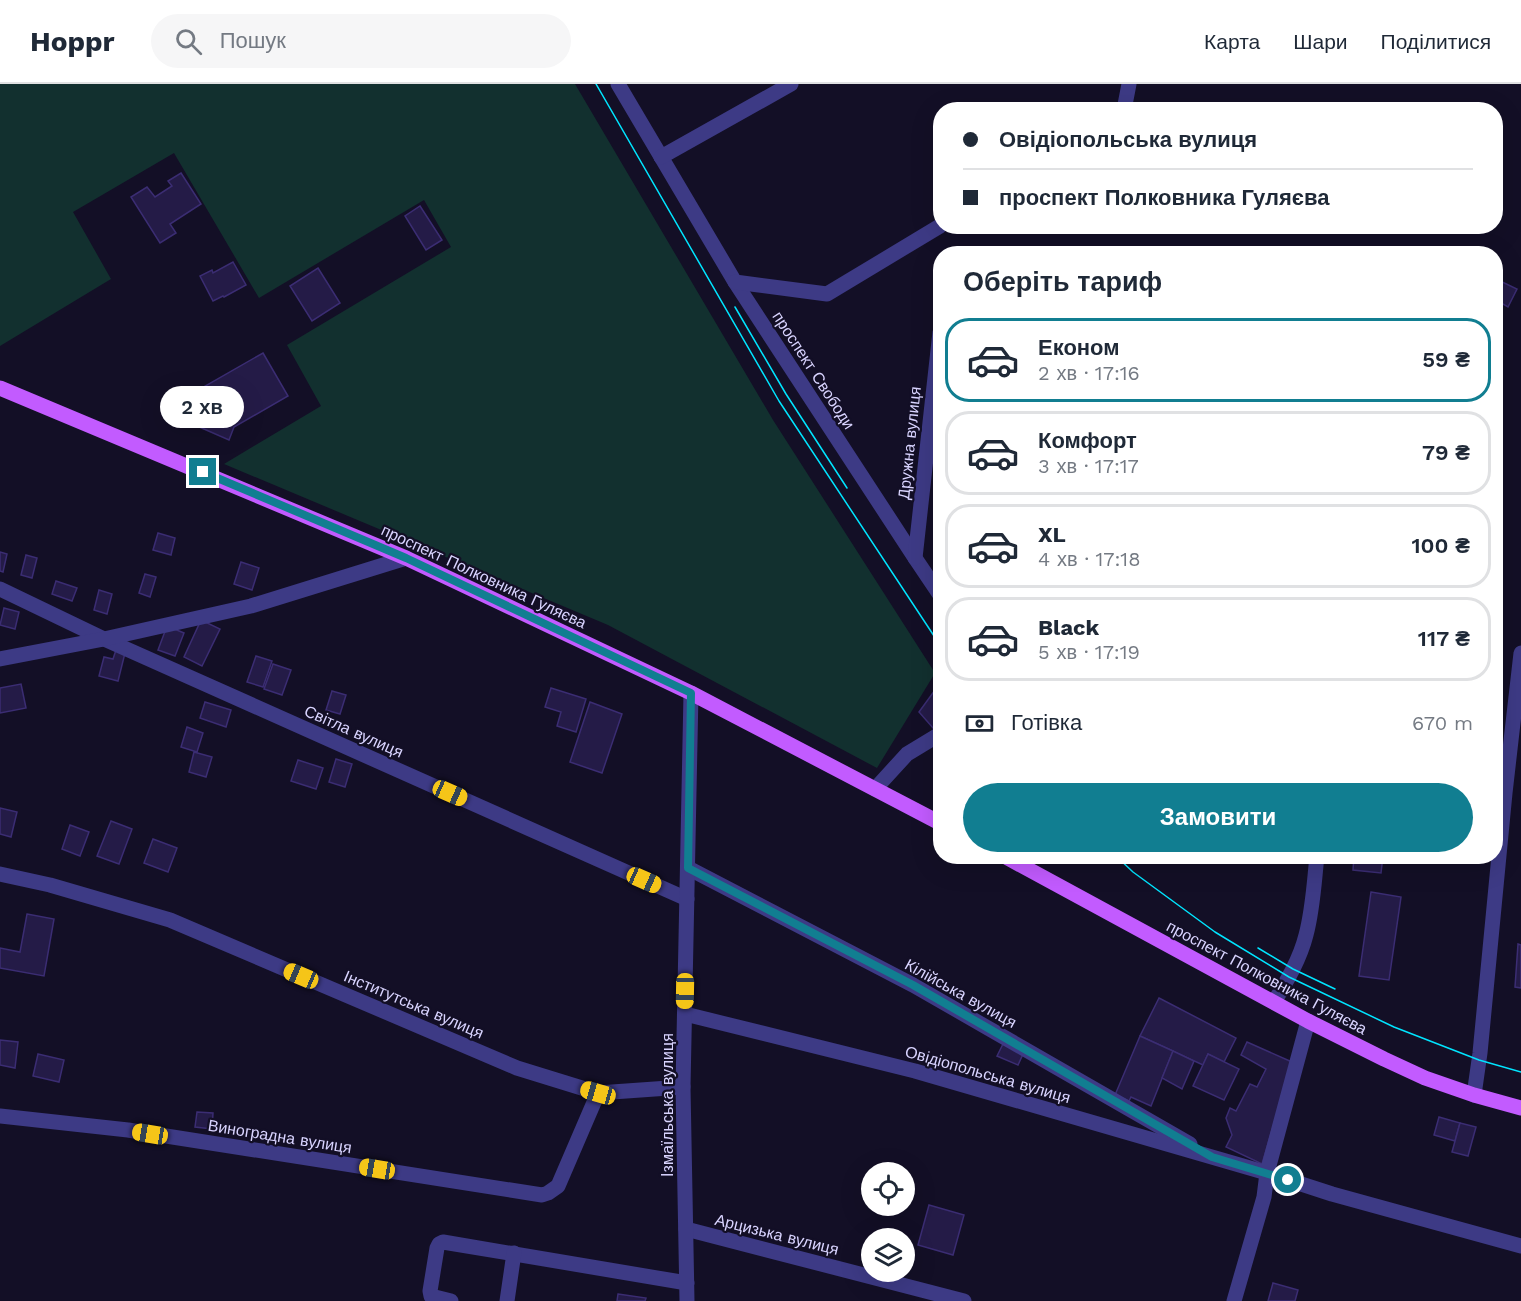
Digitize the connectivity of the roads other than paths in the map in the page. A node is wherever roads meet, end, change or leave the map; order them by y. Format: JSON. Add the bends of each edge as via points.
{"nodes":[{"id":1,"x":618,"y":84,"type":"edge"},
{"id":2,"x":791,"y":84,"type":"edge"},
{"id":3,"x":1129,"y":84,"type":"edge"},
{"id":4,"x":1126,"y":102,"type":"edge"},
{"id":5,"x":662,"y":157,"type":"junction"},
{"id":6,"x":933,"y":230,"type":"edge"},
{"id":7,"x":735,"y":282,"type":"junction"},
{"id":8,"x":0,"y":388,"type":"edge"},
{"id":9,"x":933,"y":441,"type":"edge"},
{"id":10,"x":406,"y":558,"type":"junction"},
{"id":11,"x":915,"y":558,"type":"junction"},
{"id":12,"x":933,"y":585,"type":"edge"},
{"id":13,"x":0,"y":589,"type":"edge"},
{"id":14,"x":104,"y":639,"type":"junction"},
{"id":15,"x":1521,"y":653,"type":"edge"},
{"id":16,"x":0,"y":659,"type":"edge"},
{"id":17,"x":691,"y":693,"type":"junction"},
{"id":18,"x":933,"y":739,"type":"edge"},
{"id":19,"x":875,"y":789,"type":"junction"},
{"id":20,"x":1503,"y":814,"type":"edge"},
{"id":21,"x":933,"y":819,"type":"edge"},
{"id":22,"x":1019,"y":864,"type":"edge"},
{"id":23,"x":1316,"y":864,"type":"edge"},
{"id":24,"x":1498,"y":864,"type":"edge"},
{"id":25,"x":688,"y":868,"type":"junction"},
{"id":26,"x":0,"y":874,"type":"edge"},
{"id":27,"x":687,"y":899,"type":"junction"},
{"id":28,"x":1274,"y":1002,"type":"junction"},
{"id":29,"x":685,"y":1014,"type":"junction"},
{"id":30,"x":1308,"y":1020,"type":"junction"},
{"id":31,"x":683,"y":1087,"type":"junction"},
{"id":32,"x":598,"y":1093,"type":"junction"},
{"id":33,"x":1473,"y":1095,"type":"junction"},
{"id":34,"x":1521,"y":1108,"type":"edge"},
{"id":35,"x":0,"y":1116,"type":"edge"},
{"id":36,"x":1212,"y":1157,"type":"junction"},
{"id":37,"x":1267,"y":1173,"type":"junction"},
{"id":38,"x":686,"y":1229,"type":"junction"},
{"id":39,"x":1521,"y":1246,"type":"edge"},
{"id":40,"x":514,"y":1253,"type":"junction"},
{"id":41,"x":687,"y":1283,"type":"junction"},
{"id":42,"x":451,"y":1301,"type":"edge"},
{"id":43,"x":507,"y":1301,"type":"edge"},
{"id":44,"x":687,"y":1301,"type":"edge"},
{"id":45,"x":964,"y":1301,"type":"edge"},
{"id":46,"x":1234,"y":1301,"type":"edge"}],
"edges":[{"from":1,"to":5,"type":"street","name":"проспект Свободи"},
{"from":2,"to":5,"type":"street"},
{"from":3,"to":4,"type":"street"},
{"from":5,"to":7,"type":"street","name":"проспект Свободи"},
{"from":6,"to":7,"type":"street","via":[[827,294]]},
{"from":7,"to":11,"type":"street","name":"проспект Свободи"},
{"from":8,"to":10,"type":"main road","name":"проспект Полковника Гуляєва"},
{"from":9,"to":11,"type":"street","name":"Дружна вулиця"},
{"from":10,"to":14,"type":"street","via":[[251,606]]},
{"from":10,"to":17,"type":"main road","name":"проспект Полковника Гуляєва"},
{"from":11,"to":12,"type":"street","name":"проспект Свободи"},
{"from":13,"to":14,"type":"street","name":"Світла вулиця"},
{"from":14,"to":16,"type":"street"},
{"from":14,"to":27,"type":"street","name":"Світла вулиця"},
{"from":15,"to":20,"type":"street"},
{"from":17,"to":19,"type":"main road","name":"проспект Полковника Гуляєва"},
{"from":17,"to":25,"type":"street","name":"Ізмаїльська вулиця"},
{"from":18,"to":19,"type":"street","via":[[908,754]]},
{"from":19,"to":21,"type":"main road","name":"проспект Полковника Гуляєва"},
{"from":22,"to":28,"type":"main road","name":"проспект Полковника Гуляєва"},
{"from":23,"to":28,"type":"street","via":[[1306,936]]},
{"from":24,"to":33,"type":"street"},
{"from":25,"to":27,"type":"street","name":"Ізмаїльська вулиця"},
{"from":25,"to":36,"type":"street","name":"Кілійська вулиця","via":[[913,985]]},
{"from":26,"to":32,"type":"street","name":"Інститутська вулиця","via":[[171,920],[517,1068]]},
{"from":27,"to":29,"type":"street","name":"Ізмаїльська вулиця"},
{"from":28,"to":30,"type":"main road","name":"проспект Полковника Гуляєва"},
{"from":29,"to":31,"type":"street","name":"Ізмаїльська вулиця"},
{"from":29,"to":36,"type":"street","name":"Овідіопольська вулиця","via":[[915,1071]]},
{"from":30,"to":33,"type":"main road","name":"проспект Полковника Гуляєва","via":[[1425,1078]]},
{"from":30,"to":37,"type":"street"},
{"from":31,"to":32,"type":"street","name":"Інститутська вулиця"},
{"from":31,"to":38,"type":"street","name":"Ізмаїльська вулиця"},
{"from":32,"to":35,"type":"street","name":"Виноградна вулиця","via":[[558,1186],[542,1195],[128,1130]]},
{"from":33,"to":34,"type":"main road","name":"проспект Полковника Гуляєва"},
{"from":36,"to":37,"type":"street","name":"Овідіопольська вулиця"},
{"from":37,"to":39,"type":"street","name":"Овідіопольська вулиця"},
{"from":37,"to":46,"type":"street","via":[[1264,1197]]},
{"from":38,"to":41,"type":"street","name":"Ізмаїльська вулиця"},
{"from":38,"to":45,"type":"street","name":"Арцизька вулиця"},
{"from":40,"to":41,"type":"street"},
{"from":40,"to":42,"type":"street","via":[[439,1244],[431,1296]]},
{"from":40,"to":43,"type":"street"},
{"from":41,"to":44,"type":"street","name":"Ізмаїльська вулиця"}]}
